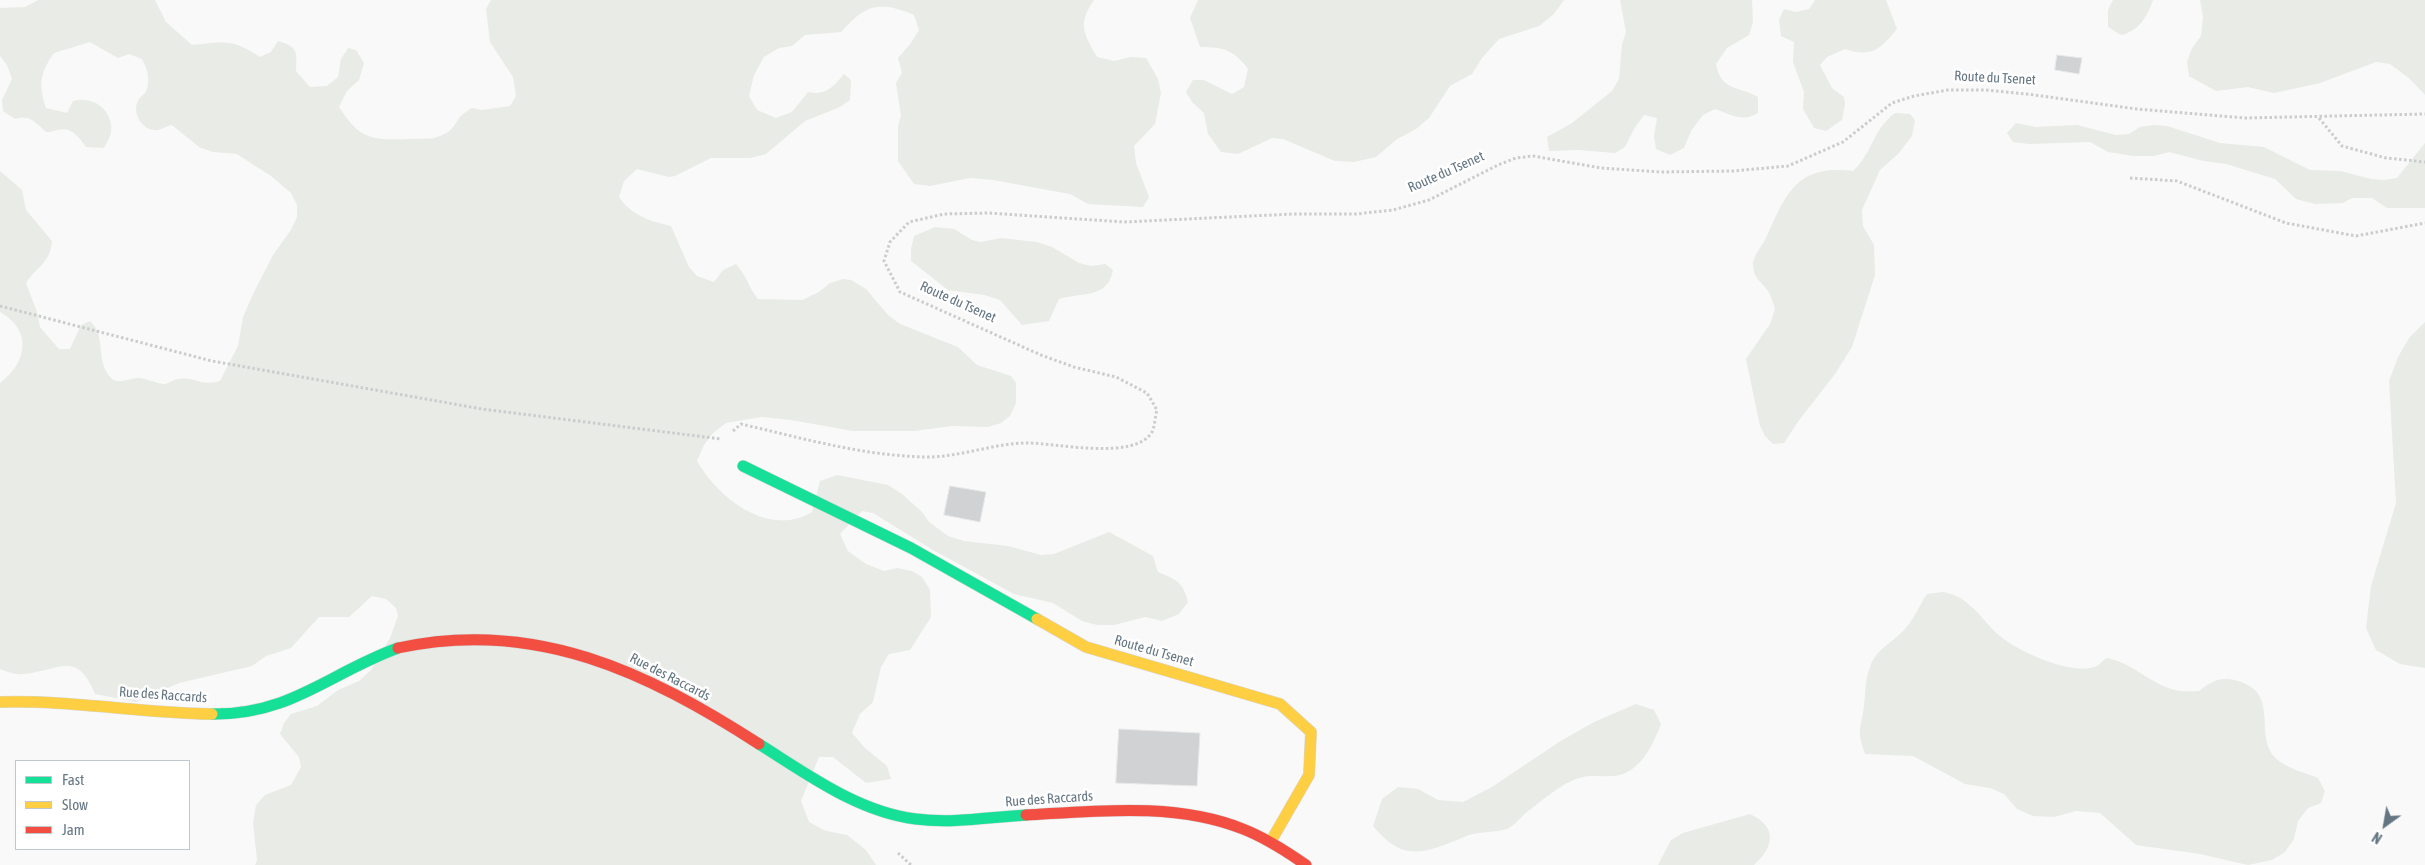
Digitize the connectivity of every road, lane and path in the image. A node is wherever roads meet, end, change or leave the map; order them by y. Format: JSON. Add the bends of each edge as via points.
{"nodes":[{"id":1,"x":2425,"y":114,"type":"edge"},
{"id":2,"x":2318,"y":118,"type":"junction"},
{"id":3,"x":2425,"y":162,"type":"edge"},
{"id":4,"x":2130,"y":178,"type":"dead end"},
{"id":5,"x":2425,"y":224,"type":"edge"},
{"id":6,"x":0,"y":306,"type":"edge"},
{"id":7,"x":730,"y":434,"type":"dead end"},
{"id":8,"x":742,"y":466,"type":"joint"},
{"id":9,"x":0,"y":702,"type":"edge"},
{"id":10,"x":1270,"y":841,"type":"junction"},
{"id":11,"x":1306,"y":865,"type":"edge"}],
"edges":[{"from":1,"to":2,"type":"path","name":"Route du Tsenet"},
{"from":2,"to":3,"type":"path","via":[[2342,146],[2386,158]]},
{"from":2,"to":7,"type":"path","name":"Route du Tsenet","via":[[2208,115],[1986,90],[1948,90],[1892,103],[1843,142],[1788,166],[1661,172],[1602,168],[1533,156],[1498,165],[1429,200],[1393,210],[1356,214],[1124,222],[988,213],[944,214],[909,222],[890,242],[884,261],[900,292],[1041,355],[1116,377],[1147,393],[1157,410],[1152,432],[1137,445],[1074,449],[1028,443],[928,457],[870,453],[741,424]]},
{"from":4,"to":5,"type":"path","via":[[2178,181],[2286,223],[2356,236]]},
{"from":6,"to":8,"type":"path","via":[[212,361],[482,409],[724,439],[728,452]]},
{"from":8,"to":10,"type":"street","name":"Route du Tsenet","via":[[911,548],[1086,647],[1280,704],[1311,732],[1309,775]]},
{"from":9,"to":10,"type":"street","name":"Rue des Raccards","via":[[52,701],[174,714],[251,712],[289,702],[377,656],[428,642],[510,642],[558,649],[637,673],[834,790],[885,813],[943,821],[1081,812],[1157,812],[1221,823]]},
{"from":10,"to":11,"type":"street","name":"Rue des Raccards"}]}
